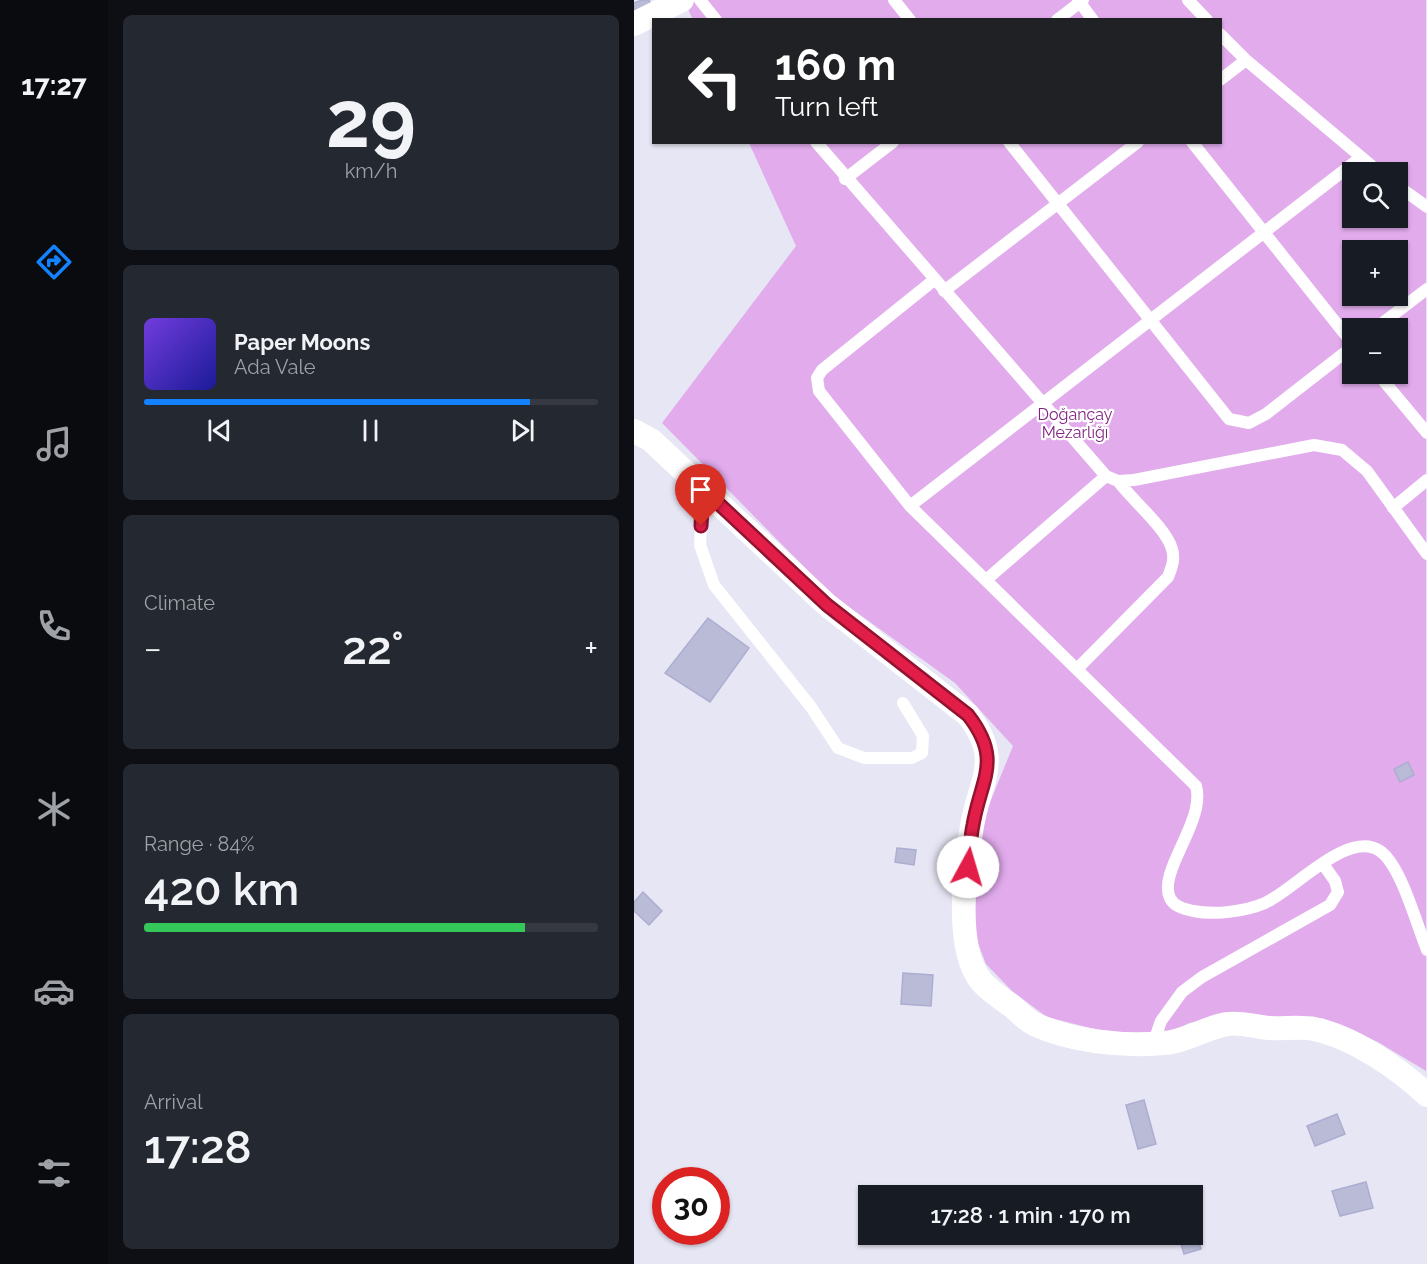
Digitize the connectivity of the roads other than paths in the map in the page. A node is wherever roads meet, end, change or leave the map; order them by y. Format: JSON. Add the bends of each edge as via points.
{"nodes":[{"id":1,"x":682,"y":0,"type":"edge"},
{"id":2,"x":700,"y":0,"type":"edge"},
{"id":3,"x":894,"y":0,"type":"edge"},
{"id":4,"x":1188,"y":0,"type":"edge"},
{"id":5,"x":1080,"y":1,"type":"edge"},
{"id":6,"x":714,"y":18,"type":"edge"},
{"id":7,"x":908,"y":18,"type":"edge"},
{"id":8,"x":1059,"y":18,"type":"edge"},
{"id":9,"x":1092,"y":18,"type":"edge"},
{"id":10,"x":1205,"y":18,"type":"edge"},
{"id":11,"x":634,"y":24,"type":"edge"},
{"id":12,"x":1222,"y":36,"type":"edge"},
{"id":13,"x":1246,"y":60,"type":"junction"},
{"id":14,"x":1222,"y":78,"type":"edge"},
{"id":15,"x":818,"y":144,"type":"edge"},
{"id":16,"x":890,"y":144,"type":"edge"},
{"id":17,"x":1011,"y":144,"type":"edge"},
{"id":18,"x":1135,"y":144,"type":"edge"},
{"id":19,"x":1194,"y":144,"type":"edge"},
{"id":20,"x":1360,"y":158,"type":"junction"},
{"id":21,"x":1366,"y":162,"type":"edge"},
{"id":22,"x":845,"y":178,"type":"junction"},
{"id":23,"x":1408,"y":194,"type":"edge"},
{"id":24,"x":1058,"y":204,"type":"junction"},
{"id":25,"x":1426,"y":207,"type":"edge"},
{"id":26,"x":1264,"y":232,"type":"junction"},
{"id":27,"x":934,"y":280,"type":"junction"},
{"id":28,"x":1426,"y":289,"type":"edge"},
{"id":29,"x":944,"y":291,"type":"junction"},
{"id":30,"x":1389,"y":318,"type":"edge"},
{"id":31,"x":1151,"y":319,"type":"junction"},
{"id":32,"x":1342,"y":332,"type":"edge"},
{"id":33,"x":1342,"y":353,"type":"edge"},
{"id":34,"x":1386,"y":384,"type":"edge"},
{"id":35,"x":1043,"y":403,"type":"junction"},
{"id":36,"x":634,"y":431,"type":"edge"},
{"id":37,"x":1426,"y":433,"type":"edge"},
{"id":38,"x":1106,"y":476,"type":"junction"},
{"id":39,"x":1426,"y":480,"type":"edge"},
{"id":40,"x":1118,"y":481,"type":"junction"},
{"id":41,"x":703,"y":489,"type":"junction"},
{"id":42,"x":910,"y":506,"type":"junction"},
{"id":43,"x":1393,"y":508,"type":"junction"},
{"id":44,"x":1426,"y":554,"type":"edge"},
{"id":45,"x":986,"y":580,"type":"junction"},
{"id":46,"x":1077,"y":669,"type":"junction"},
{"id":47,"x":903,"y":703,"type":"dead end"},
{"id":48,"x":1323,"y":864,"type":"junction"},
{"id":49,"x":1426,"y":950,"type":"edge"},
{"id":50,"x":1153,"y":1044,"type":"junction"},
{"id":51,"x":1426,"y":1095,"type":"edge"}],
"edges":[{"from":1,"to":11,"type":"street"},
{"from":2,"to":6,"type":"lane"},
{"from":3,"to":7,"type":"lane"},
{"from":4,"to":10,"type":"lane"},
{"from":5,"to":8,"type":"lane"},
{"from":5,"to":9,"type":"lane"},
{"from":12,"to":13,"type":"lane"},
{"from":13,"to":14,"type":"lane"},
{"from":13,"to":20,"type":"lane"},
{"from":15,"to":22,"type":"lane"},
{"from":16,"to":22,"type":"lane"},
{"from":17,"to":24,"type":"lane"},
{"from":18,"to":24,"type":"lane"},
{"from":19,"to":26,"type":"lane"},
{"from":20,"to":21,"type":"lane"},
{"from":20,"to":26,"type":"lane"},
{"from":22,"to":27,"type":"lane"},
{"from":23,"to":25,"type":"lane"},
{"from":24,"to":29,"type":"lane"},
{"from":24,"to":31,"type":"lane"},
{"from":26,"to":31,"type":"lane"},
{"from":26,"to":32,"type":"lane"},
{"from":27,"to":29,"type":"lane"},
{"from":27,"to":42,"type":"lane","via":[[817,378],[819,391]]},
{"from":28,"to":30,"type":"lane"},
{"from":29,"to":35,"type":"lane"},
{"from":31,"to":33,"type":"lane","via":[[1230,419],[1249,423],[1266,414]]},
{"from":31,"to":35,"type":"lane"},
{"from":34,"to":37,"type":"lane"},
{"from":35,"to":38,"type":"lane"},
{"from":35,"to":42,"type":"lane"},
{"from":36,"to":41,"type":"street","via":[[651,440]]},
{"from":38,"to":40,"type":"lane"},
{"from":38,"to":45,"type":"lane"},
{"from":39,"to":43,"type":"lane"},
{"from":40,"to":43,"type":"lane","via":[[1314,445],[1342,450],[1367,471]]},
{"from":40,"to":46,"type":"lane","via":[[1163,533],[1172,547],[1173,562],[1168,576]]},
{"from":41,"to":47,"type":"lane","via":[[700,545],[714,585],[811,707],[838,748],[864,759],[912,759],[922,753],[923,736]]},
{"from":41,"to":50,"type":"street","via":[[827,605],[968,715],[982,734],[988,758],[972,826],[962,923],[970,959],[981,981],[1033,1023],[1075,1036],[1137,1046]]},
{"from":42,"to":45,"type":"lane"},
{"from":43,"to":44,"type":"lane"},
{"from":45,"to":46,"type":"lane"},
{"from":46,"to":48,"type":"lane","via":[[1196,786],[1197,810],[1168,882],[1170,899],[1180,908],[1204,913],[1238,911],[1265,903]]},
{"from":48,"to":49,"type":"lane","via":[[1346,849],[1364,845],[1381,851],[1395,869]]},
{"from":48,"to":50,"type":"lane","via":[[1338,892],[1330,905],[1182,992],[1161,1021]]},
{"from":50,"to":51,"type":"street","via":[[1170,1043],[1230,1024],[1290,1030],[1311,1028],[1387,1062]]}]}
